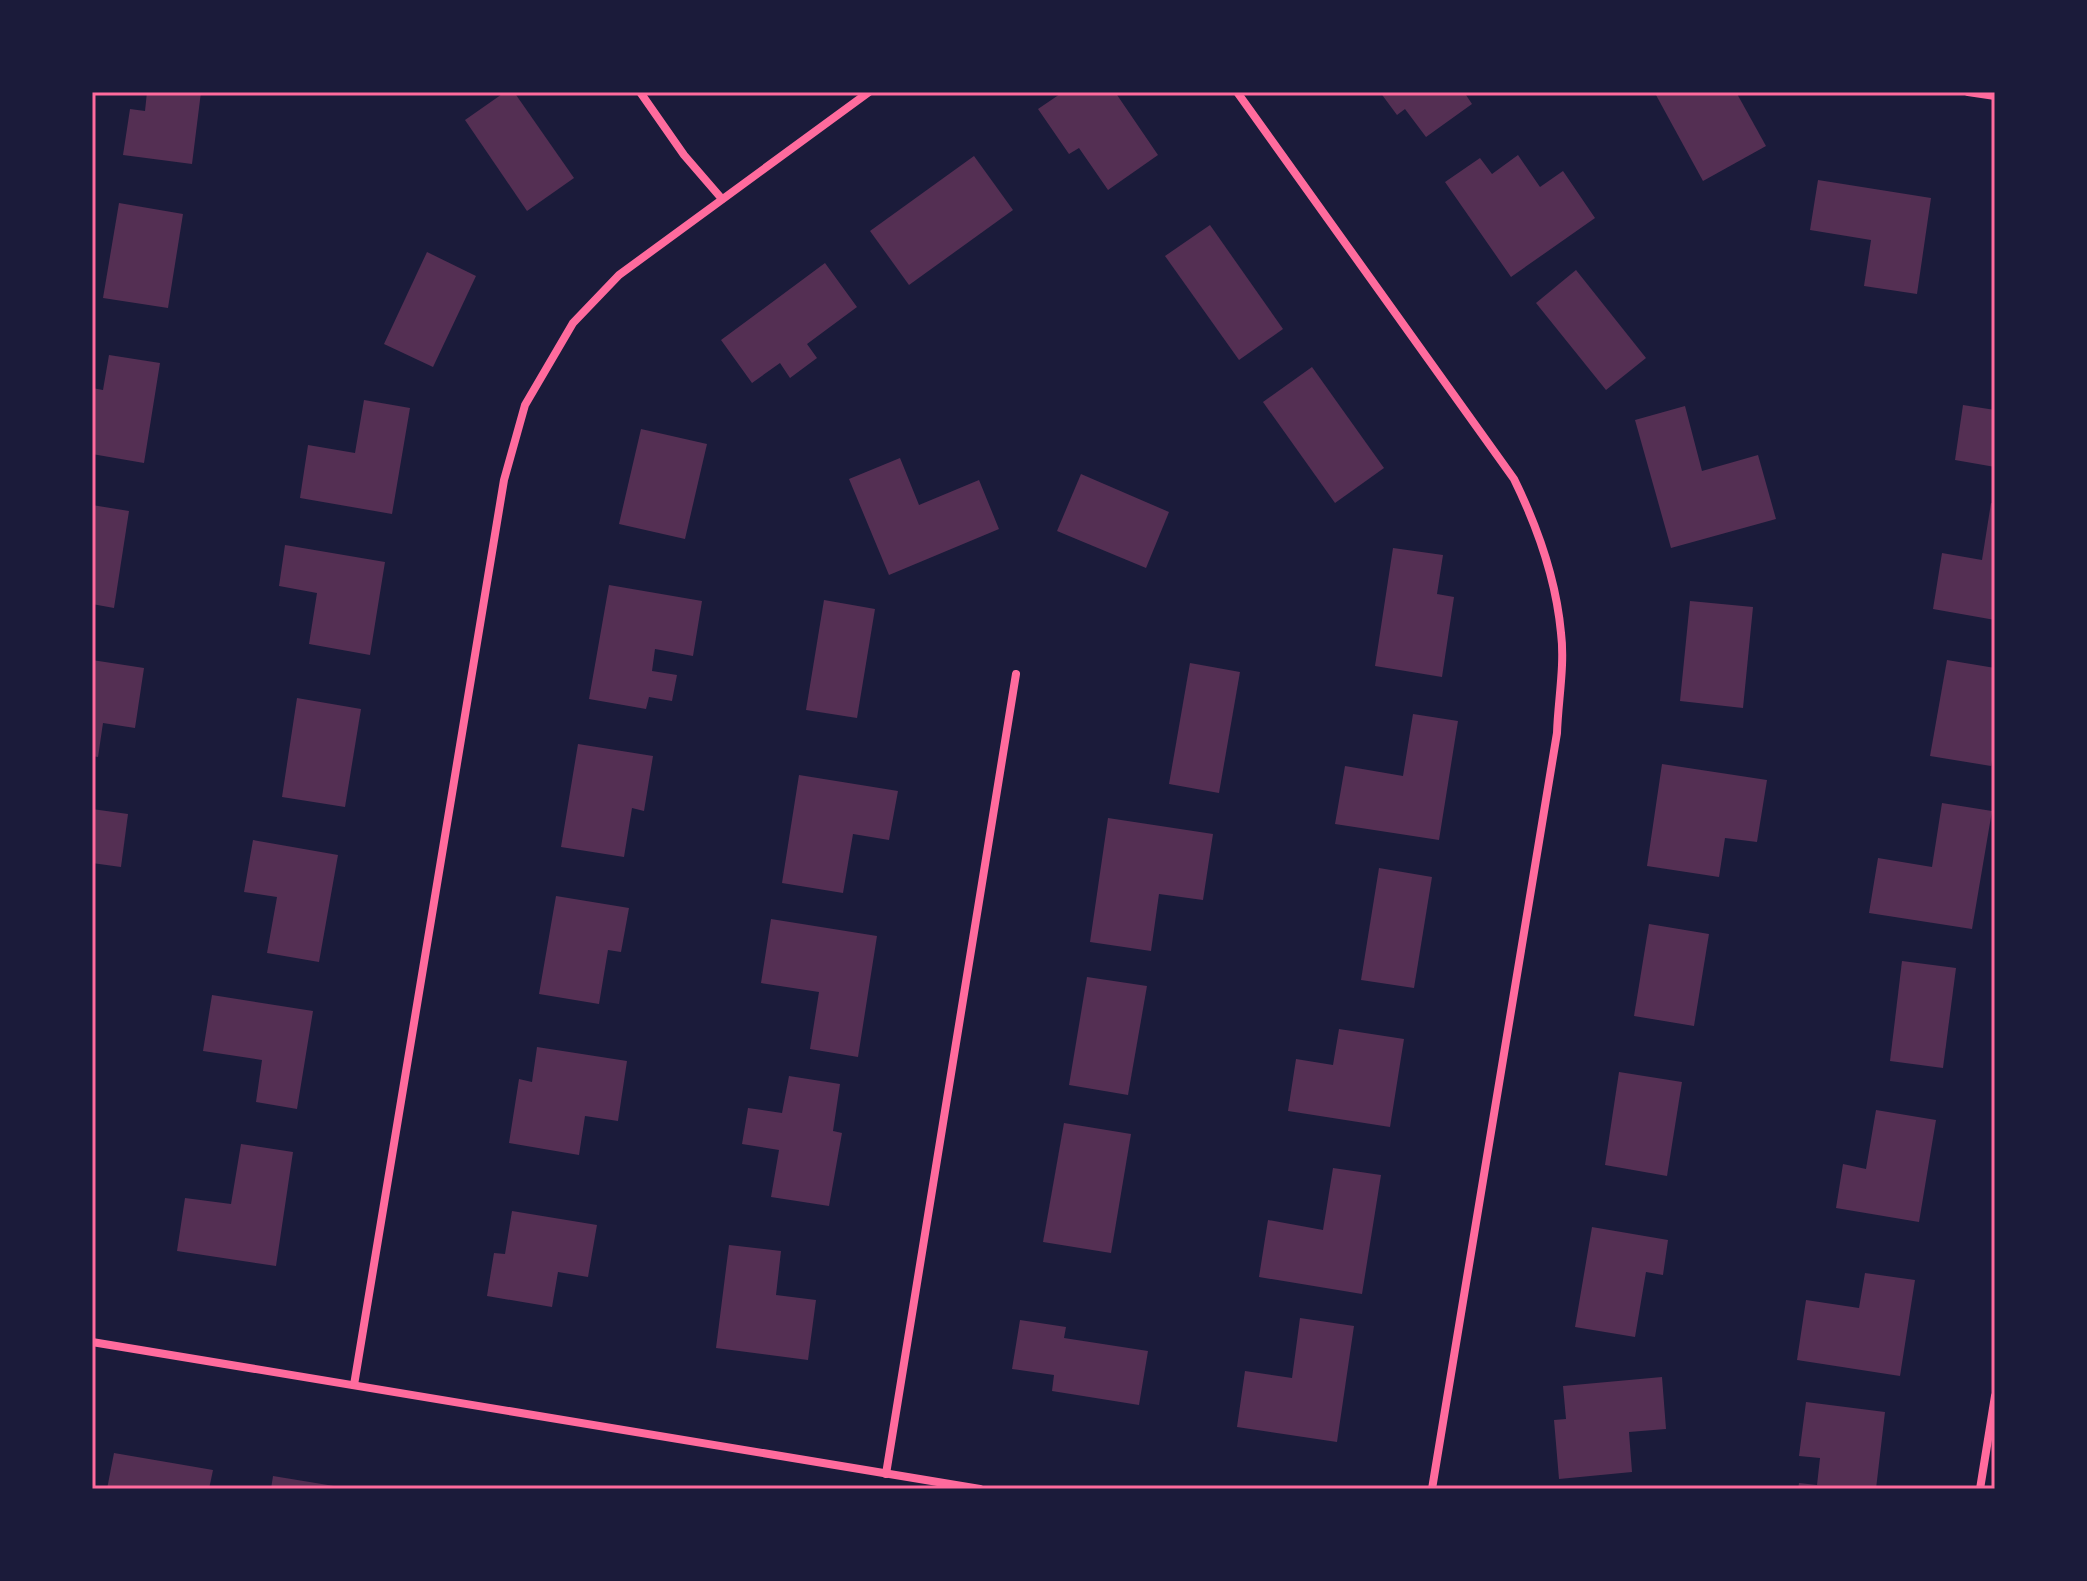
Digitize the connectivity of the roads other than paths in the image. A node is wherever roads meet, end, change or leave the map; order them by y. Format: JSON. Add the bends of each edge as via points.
{"nodes":[{"id":1,"x":640,"y":92,"type":"edge"},
{"id":2,"x":869,"y":92,"type":"edge"},
{"id":3,"x":1237,"y":92,"type":"edge"},
{"id":4,"x":1968,"y":92,"type":"edge"},
{"id":5,"x":1995,"y":96,"type":"edge"},
{"id":6,"x":722,"y":199,"type":"junction"},
{"id":7,"x":1016,"y":674,"type":"dead end"},
{"id":8,"x":92,"y":1342,"type":"edge"},
{"id":9,"x":354,"y":1385,"type":"junction"},
{"id":10,"x":1995,"y":1396,"type":"edge"},
{"id":11,"x":886,"y":1474,"type":"junction"},
{"id":12,"x":980,"y":1489,"type":"edge"},
{"id":13,"x":1432,"y":1489,"type":"edge"},
{"id":14,"x":1980,"y":1489,"type":"edge"}],
"edges":[{"from":1,"to":6,"type":"street"},
{"from":2,"to":6,"type":"street"},
{"from":3,"to":13,"type":"street","via":[[1514,479],[1551,572],[1562,636],[1557,733]]},
{"from":4,"to":5,"type":"street"},
{"from":6,"to":9,"type":"street","via":[[619,275],[573,323],[525,405],[504,480]]},
{"from":7,"to":11,"type":"street"},
{"from":8,"to":9,"type":"street"},
{"from":9,"to":11,"type":"street"},
{"from":10,"to":14,"type":"street"},
{"from":11,"to":12,"type":"street"}]}
